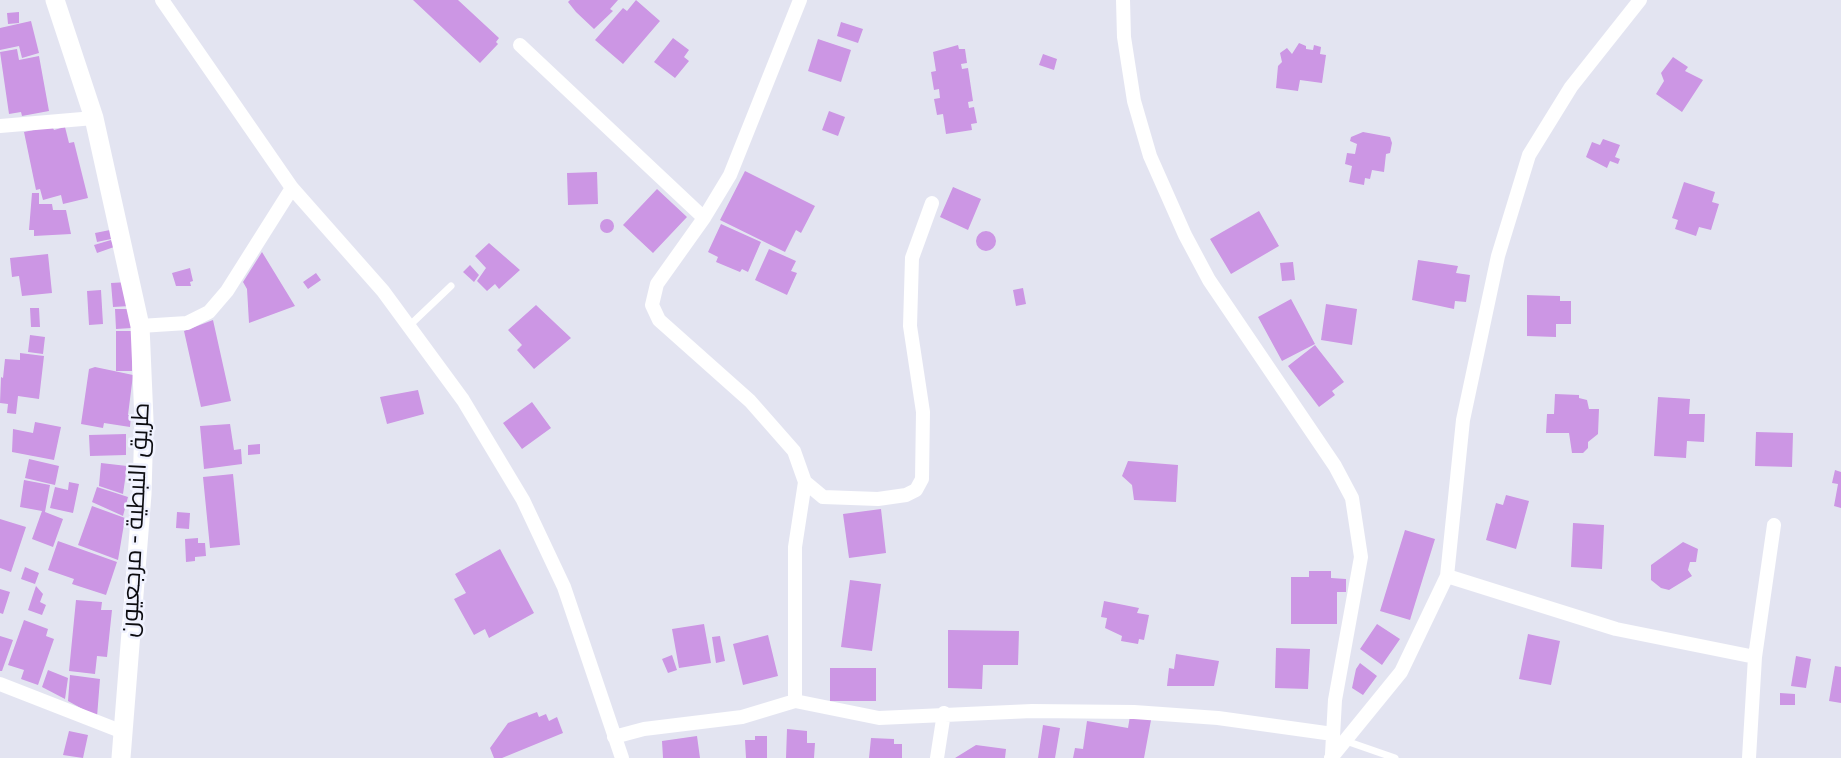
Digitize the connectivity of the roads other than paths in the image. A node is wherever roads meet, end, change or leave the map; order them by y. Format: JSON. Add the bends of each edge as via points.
{"nodes":[{"id":1,"x":55,"y":0,"type":"edge"},
{"id":2,"x":162,"y":0,"type":"edge"},
{"id":3,"x":800,"y":0,"type":"edge"},
{"id":4,"x":1123,"y":0,"type":"edge"},
{"id":5,"x":1640,"y":0,"type":"edge"},
{"id":6,"x":520,"y":45,"type":"dead end"},
{"id":7,"x":94,"y":118,"type":"junction"},
{"id":8,"x":0,"y":125,"type":"edge"},
{"id":9,"x":292,"y":188,"type":"junction"},
{"id":10,"x":932,"y":203,"type":"dead end"},
{"id":11,"x":704,"y":218,"type":"junction"},
{"id":12,"x":451,"y":286,"type":"dead end"},
{"id":13,"x":140,"y":326,"type":"junction"},
{"id":14,"x":409,"y":326,"type":"junction"},
{"id":15,"x":804,"y":482,"type":"junction"},
{"id":16,"x":1774,"y":525,"type":"dead end"},
{"id":17,"x":1447,"y":576,"type":"junction"},
{"id":18,"x":1755,"y":657,"type":"junction"},
{"id":19,"x":0,"y":684,"type":"edge"},
{"id":20,"x":795,"y":701,"type":"junction"},
{"id":21,"x":944,"y":713,"type":"junction"},
{"id":22,"x":122,"y":732,"type":"junction"},
{"id":23,"x":614,"y":737,"type":"junction"},
{"id":24,"x":1339,"y":737,"type":"junction"},
{"id":25,"x":1332,"y":756,"type":"edge"},
{"id":26,"x":121,"y":758,"type":"edge"},
{"id":27,"x":622,"y":758,"type":"edge"},
{"id":28,"x":937,"y":758,"type":"edge"},
{"id":29,"x":1395,"y":758,"type":"edge"},
{"id":30,"x":1749,"y":758,"type":"edge"}],
"edges":[{"from":1,"to":7,"type":"main road","name":"طريق النبطية - مرجعيون"},
{"from":2,"to":9,"type":"street"},
{"from":3,"to":11,"type":"street","via":[[730,175]]},
{"from":4,"to":24,"type":"street","via":[[1134,102],[1150,156],[1185,235],[1352,498],[1361,557],[1335,700]]},
{"from":5,"to":17,"type":"street","via":[[1571,87],[1529,155],[1498,256],[1463,420]]},
{"from":6,"to":11,"type":"street"},
{"from":7,"to":8,"type":"street"},
{"from":7,"to":13,"type":"main road","name":"طريق النبطية - مرجعيون"},
{"from":9,"to":13,"type":"street","via":[[209,312],[187,323]]},
{"from":9,"to":14,"type":"street"},
{"from":10,"to":15,"type":"street","via":[[912,258],[910,326],[923,412],[922,479],[916,490],[906,495],[878,499],[823,497]]},
{"from":11,"to":15,"type":"street","via":[[657,284],[652,305],[659,320],[750,401],[794,451]]},
{"from":12,"to":14,"type":"lane"},
{"from":13,"to":22,"type":"main road","name":"طريق النبطية - مرجعيون","via":[[142,494]]},
{"from":14,"to":23,"type":"street","via":[[463,400],[523,500],[564,587]]},
{"from":15,"to":20,"type":"street","via":[[795,547]]},
{"from":16,"to":18,"type":"street"},
{"from":17,"to":18,"type":"street","via":[[1616,629]]},
{"from":17,"to":24,"type":"street","via":[[1401,672],[1365,720]]},
{"from":18,"to":30,"type":"street"},
{"from":19,"to":22,"type":"street"},
{"from":20,"to":21,"type":"street","via":[[879,718]]},
{"from":20,"to":23,"type":"street","via":[[742,717]]},
{"from":21,"to":24,"type":"street","via":[[1134,712],[1218,718]]},
{"from":21,"to":28,"type":"street"},
{"from":22,"to":26,"type":"main road","name":"طريق النبطية - مرجعيون"},
{"from":23,"to":27,"type":"street"},
{"from":24,"to":25,"type":"street"},
{"from":24,"to":29,"type":"lane"}]}
